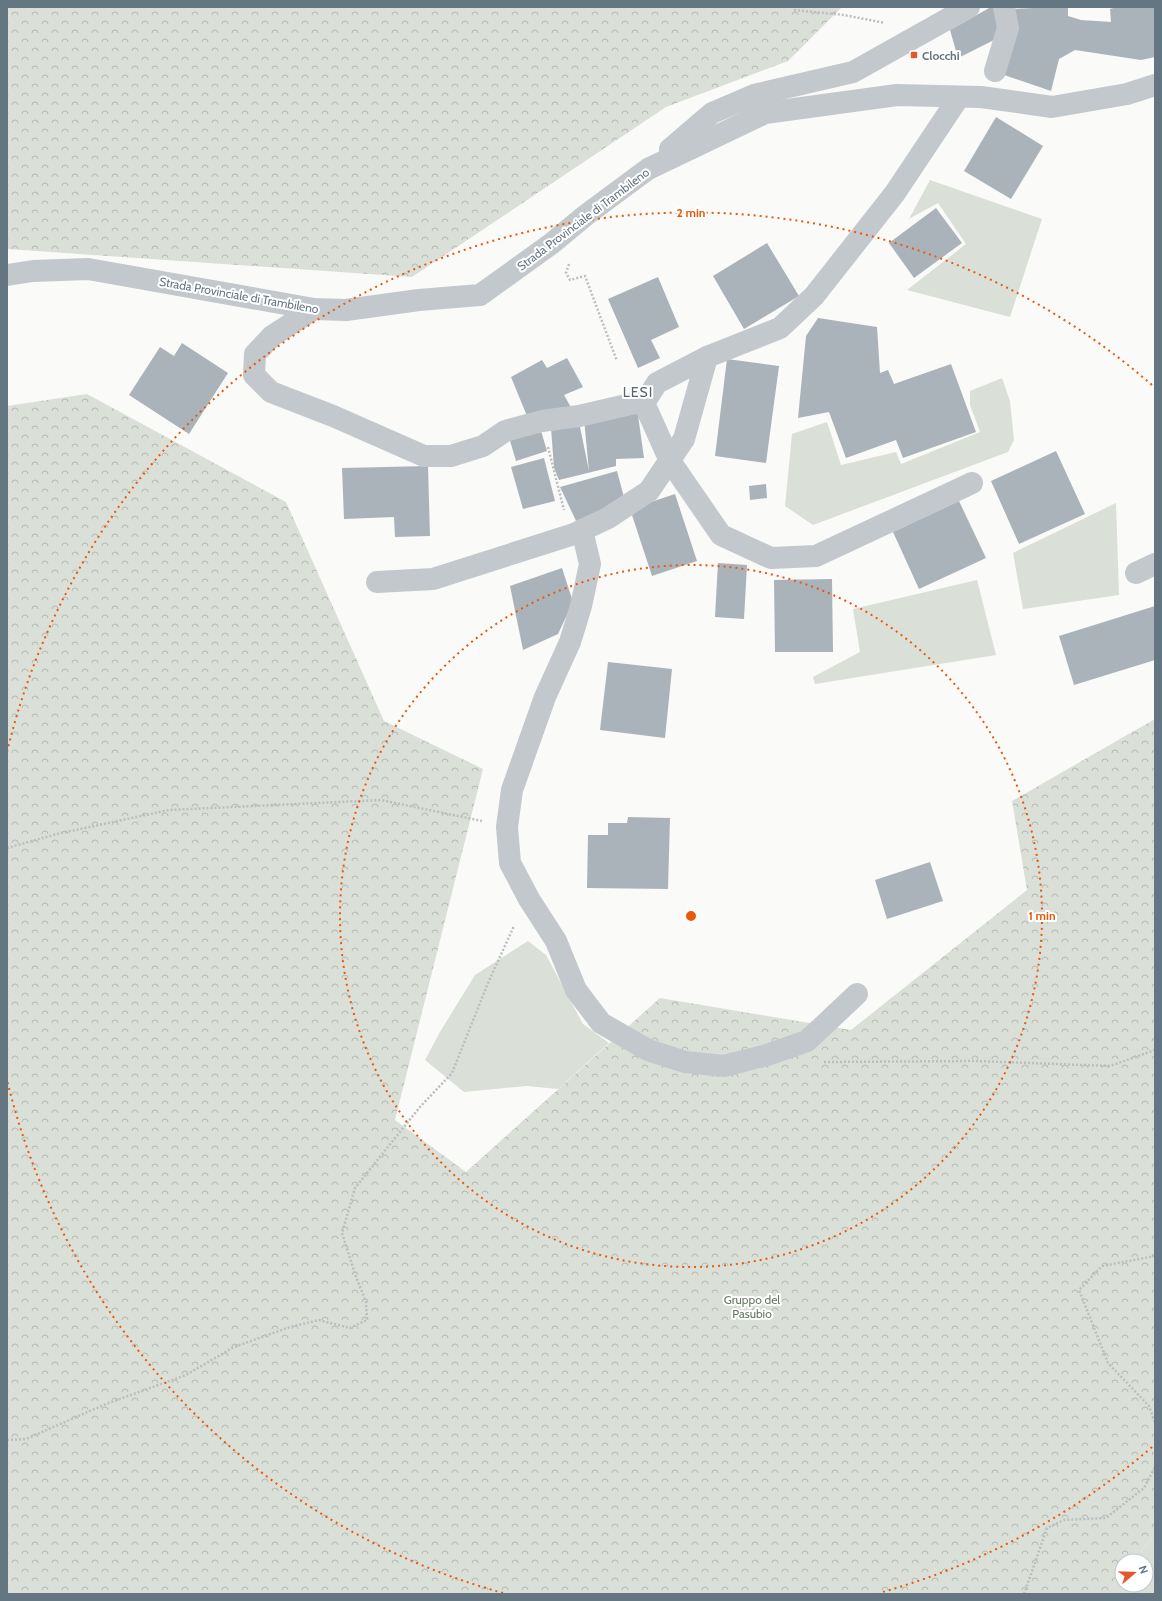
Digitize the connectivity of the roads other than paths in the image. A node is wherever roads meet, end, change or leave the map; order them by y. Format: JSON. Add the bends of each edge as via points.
{"nodes":[{"id":1,"x":969,"y":7,"type":"edge"},
{"id":2,"x":1004,"y":7,"type":"edge"},
{"id":3,"x":995,"y":71,"type":"dead end"},
{"id":4,"x":1155,"y":85,"type":"edge"},
{"id":5,"x":959,"y":97,"type":"junction"},
{"id":6,"x":648,"y":169,"type":"junction"},
{"id":7,"x":7,"y":276,"type":"edge"},
{"id":8,"x":314,"y":309,"type":"junction"},
{"id":9,"x":707,"y":357,"type":"junction"},
{"id":10,"x":644,"y":403,"type":"junction"},
{"id":11,"x":670,"y":460,"type":"junction"},
{"id":12,"x":972,"y":483,"type":"dead end"},
{"id":13,"x":582,"y":530,"type":"junction"},
{"id":14,"x":1155,"y":564,"type":"edge"},
{"id":15,"x":1136,"y":573,"type":"dead end"},
{"id":16,"x":377,"y":582,"type":"dead end"},
{"id":17,"x":857,"y":994,"type":"dead end"}],
"edges":[{"from":1,"to":6,"type":"street","via":[[853,72],[754,95],[712,113]]},
{"from":2,"to":3,"type":"street","via":[[1008,28]]},
{"from":4,"to":5,"type":"street","name":"Strada Provinciale di Trambileno","via":[[1127,94],[1052,107],[981,97]]},
{"from":5,"to":6,"type":"street","name":"Strada Provinciale di Trambileno","via":[[897,94],[764,113]]},
{"from":5,"to":9,"type":"street","via":[[895,192],[814,296],[780,328]]},
{"from":6,"to":8,"type":"street","name":"Strada Provinciale di Trambileno","via":[[480,295],[346,310]]},
{"from":7,"to":8,"type":"street","name":"Strada Provinciale di Trambileno","via":[[33,271],[88,269]]},
{"from":8,"to":10,"type":"street","via":[[272,336],[254,354],[254,376],[271,392],[424,456],[451,456],[483,446],[505,431]]},
{"from":9,"to":10,"type":"street","via":[[657,383]]},
{"from":9,"to":11,"type":"street","via":[[684,439]]},
{"from":10,"to":11,"type":"street"},
{"from":11,"to":12,"type":"street","via":[[721,536],[771,558],[816,556]]},
{"from":11,"to":13,"type":"street","via":[[649,491],[608,518]]},
{"from":13,"to":16,"type":"street","via":[[433,579]]},
{"from":13,"to":17,"type":"street","via":[[590,564],[581,606],[570,642],[546,697],[512,790],[507,827],[510,863],[556,941],[576,990],[601,1023],[648,1050],[685,1062],[724,1066],[808,1041]]},
{"from":14,"to":15,"type":"street"}]}
